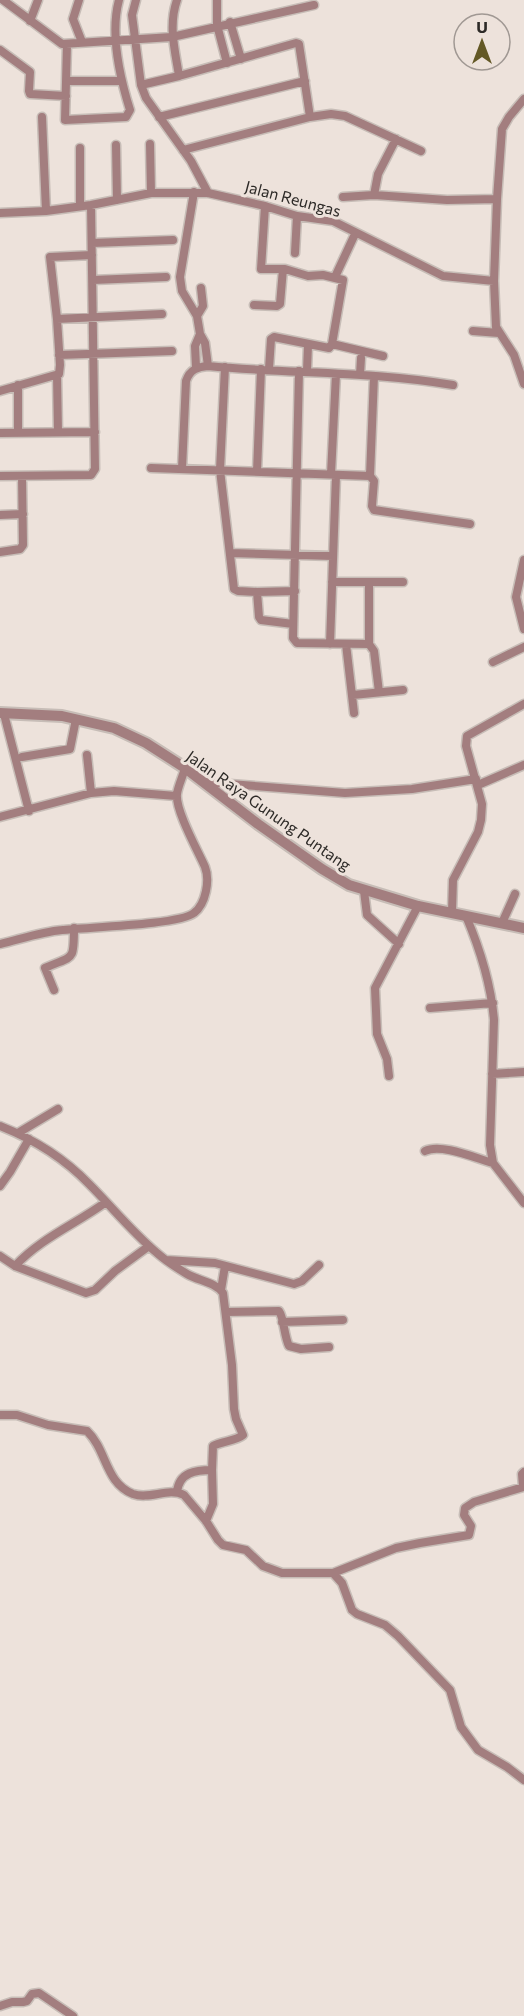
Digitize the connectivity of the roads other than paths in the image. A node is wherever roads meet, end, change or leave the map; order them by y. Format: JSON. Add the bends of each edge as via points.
{"nodes":[{"id":1,"x":3,"y":0,"type":"edge"},
{"id":2,"x":38,"y":0,"type":"edge"},
{"id":3,"x":79,"y":0,"type":"edge"},
{"id":4,"x":119,"y":0,"type":"edge"},
{"id":5,"x":136,"y":0,"type":"edge"},
{"id":6,"x":177,"y":0,"type":"edge"},
{"id":7,"x":217,"y":0,"type":"edge"},
{"id":8,"x":314,"y":5,"type":"dead end"},
{"id":9,"x":30,"y":21,"type":"junction"},
{"id":10,"x":230,"y":22,"type":"junction"},
{"id":11,"x":217,"y":25,"type":"junction"},
{"id":12,"x":172,"y":36,"type":"junction"},
{"id":13,"x":134,"y":39,"type":"junction"},
{"id":14,"x":118,"y":40,"type":"junction"},
{"id":15,"x":82,"y":42,"type":"junction"},
{"id":16,"x":67,"y":44,"type":"junction"},
{"id":17,"x":0,"y":50,"type":"edge"},
{"id":18,"x":241,"y":59,"type":"junction"},
{"id":19,"x":227,"y":63,"type":"junction"},
{"id":20,"x":179,"y":76,"type":"junction"},
{"id":21,"x":66,"y":81,"type":"junction"},
{"id":22,"x":121,"y":81,"type":"junction"},
{"id":23,"x":305,"y":81,"type":"junction"},
{"id":24,"x":141,"y":85,"type":"junction"},
{"id":25,"x":66,"y":96,"type":"junction"},
{"id":26,"x":524,"y":99,"type":"edge"},
{"id":27,"x":42,"y":117,"type":"dead end"},
{"id":28,"x":159,"y":117,"type":"junction"},
{"id":29,"x":310,"y":117,"type":"junction"},
{"id":30,"x":396,"y":140,"type":"junction"},
{"id":31,"x":150,"y":144,"type":"dead end"},
{"id":32,"x":116,"y":145,"type":"dead end"},
{"id":33,"x":80,"y":148,"type":"dead end"},
{"id":34,"x":183,"y":150,"type":"junction"},
{"id":35,"x":422,"y":151,"type":"dead end"},
{"id":36,"x":194,"y":192,"type":"junction"},
{"id":37,"x":151,"y":193,"type":"junction"},
{"id":38,"x":208,"y":193,"type":"junction"},
{"id":39,"x":374,"y":195,"type":"junction"},
{"id":40,"x":343,"y":197,"type":"dead end"},
{"id":41,"x":117,"y":200,"type":"junction"},
{"id":42,"x":497,"y":200,"type":"junction"},
{"id":43,"x":91,"y":205,"type":"junction"},
{"id":44,"x":80,"y":206,"type":"junction"},
{"id":45,"x":265,"y":206,"type":"junction"},
{"id":46,"x":46,"y":211,"type":"junction"},
{"id":47,"x":0,"y":213,"type":"edge"},
{"id":48,"x":297,"y":216,"type":"junction"},
{"id":49,"x":355,"y":234,"type":"junction"},
{"id":50,"x":173,"y":240,"type":"dead end"},
{"id":51,"x":92,"y":243,"type":"junction"},
{"id":52,"x":295,"y":253,"type":"dead end"},
{"id":53,"x":92,"y":255,"type":"junction"},
{"id":54,"x":283,"y":269,"type":"junction"},
{"id":55,"x":166,"y":277,"type":"dead end"},
{"id":56,"x":335,"y":277,"type":"junction"},
{"id":57,"x":93,"y":280,"type":"junction"},
{"id":58,"x":495,"y":281,"type":"junction"},
{"id":59,"x":201,"y":288,"type":"dead end"},
{"id":60,"x":254,"y":305,"type":"dead end"},
{"id":61,"x":162,"y":314,"type":"dead end"},
{"id":62,"x":197,"y":316,"type":"junction"},
{"id":63,"x":93,"y":317,"type":"junction"},
{"id":64,"x":57,"y":319,"type":"junction"},
{"id":65,"x":473,"y":331,"type":"dead end"},
{"id":66,"x":499,"y":333,"type":"junction"},
{"id":67,"x":200,"y":334,"type":"junction"},
{"id":68,"x":332,"y":344,"type":"junction"},
{"id":69,"x":308,"y":345,"type":"junction"},
{"id":70,"x":172,"y":351,"type":"dead end"},
{"id":71,"x":94,"y":354,"type":"junction"},
{"id":72,"x":59,"y":355,"type":"junction"},
{"id":73,"x":383,"y":356,"type":"dead end"},
{"id":74,"x":361,"y":358,"type":"dead end"},
{"id":75,"x":208,"y":366,"type":"junction"},
{"id":76,"x":196,"y":367,"type":"junction"},
{"id":77,"x":225,"y":367,"type":"junction"},
{"id":78,"x":265,"y":369,"type":"junction"},
{"id":79,"x":303,"y":371,"type":"junction"},
{"id":80,"x":336,"y":374,"type":"junction"},
{"id":81,"x":57,"y":375,"type":"junction"},
{"id":82,"x":360,"y":375,"type":"junction"},
{"id":83,"x":374,"y":376,"type":"junction"},
{"id":84,"x":524,"y":384,"type":"edge"},
{"id":85,"x":18,"y":385,"type":"junction"},
{"id":86,"x":453,"y":385,"type":"dead end"},
{"id":87,"x":0,"y":391,"type":"edge"},
{"id":88,"x":18,"y":432,"type":"junction"},
{"id":89,"x":58,"y":432,"type":"junction"},
{"id":90,"x":95,"y":432,"type":"junction"},
{"id":91,"x":0,"y":433,"type":"edge"},
{"id":92,"x":151,"y":468,"type":"dead end"},
{"id":93,"x":182,"y":469,"type":"junction"},
{"id":94,"x":220,"y":471,"type":"junction"},
{"id":95,"x":257,"y":472,"type":"junction"},
{"id":96,"x":295,"y":473,"type":"junction"},
{"id":97,"x":334,"y":475,"type":"junction"},
{"id":98,"x":0,"y":476,"type":"edge"},
{"id":99,"x":22,"y":476,"type":"junction"},
{"id":100,"x":370,"y":476,"type":"junction"},
{"id":101,"x":23,"y":514,"type":"junction"},
{"id":102,"x":0,"y":515,"type":"edge"},
{"id":103,"x":470,"y":524,"type":"dead end"},
{"id":104,"x":0,"y":552,"type":"edge"},
{"id":105,"x":230,"y":553,"type":"junction"},
{"id":106,"x":295,"y":556,"type":"junction"},
{"id":107,"x":333,"y":556,"type":"junction"},
{"id":108,"x":524,"y":560,"type":"edge"},
{"id":109,"x":332,"y":582,"type":"junction"},
{"id":110,"x":369,"y":582,"type":"junction"},
{"id":111,"x":402,"y":582,"type":"dead end"},
{"id":112,"x":295,"y":591,"type":"junction"},
{"id":113,"x":257,"y":592,"type":"junction"},
{"id":114,"x":293,"y":624,"type":"junction"},
{"id":115,"x":524,"y":629,"type":"edge"},
{"id":116,"x":330,"y":644,"type":"junction"},
{"id":117,"x":346,"y":644,"type":"junction"},
{"id":118,"x":369,"y":644,"type":"junction"},
{"id":119,"x":524,"y":647,"type":"edge"},
{"id":120,"x":492,"y":662,"type":"dead end"},
{"id":121,"x":402,"y":690,"type":"dead end"},
{"id":122,"x":379,"y":692,"type":"junction"},
{"id":123,"x":353,"y":695,"type":"junction"},
{"id":124,"x":524,"y":704,"type":"edge"},
{"id":125,"x":354,"y":713,"type":"dead end"},
{"id":126,"x":2,"y":714,"type":"edge"},
{"id":127,"x":76,"y":719,"type":"junction"},
{"id":128,"x":87,"y":755,"type":"dead end"},
{"id":129,"x":22,"y":757,"type":"dead end"},
{"id":130,"x":524,"y":765,"type":"edge"},
{"id":131,"x":185,"y":768,"type":"junction"},
{"id":132,"x":204,"y":782,"type":"junction"},
{"id":133,"x":477,"y":782,"type":"junction"},
{"id":134,"x":92,"y":793,"type":"junction"},
{"id":135,"x":176,"y":796,"type":"junction"},
{"id":136,"x":29,"y":811,"type":"junction"},
{"id":137,"x":0,"y":817,"type":"edge"},
{"id":138,"x":364,"y":891,"type":"junction"},
{"id":139,"x":515,"y":894,"type":"dead end"},
{"id":140,"x":418,"y":906,"type":"junction"},
{"id":141,"x":452,"y":912,"type":"junction"},
{"id":142,"x":466,"y":916,"type":"junction"},
{"id":143,"x":502,"y":923,"type":"junction"},
{"id":144,"x":74,"y":928,"type":"junction"},
{"id":145,"x":524,"y":928,"type":"edge"},
{"id":146,"x":0,"y":944,"type":"edge"},
{"id":147,"x":399,"y":944,"type":"junction"},
{"id":148,"x":54,"y":990,"type":"dead end"},
{"id":149,"x":492,"y":1003,"type":"junction"},
{"id":150,"x":430,"y":1008,"type":"dead end"},
{"id":151,"x":524,"y":1072,"type":"edge"},
{"id":152,"x":492,"y":1074,"type":"junction"},
{"id":153,"x":389,"y":1076,"type":"dead end"},
{"id":154,"x":58,"y":1109,"type":"dead end"},
{"id":155,"x":0,"y":1126,"type":"edge"},
{"id":156,"x":18,"y":1133,"type":"junction"},
{"id":157,"x":29,"y":1139,"type":"junction"},
{"id":158,"x":425,"y":1151,"type":"dead end"},
{"id":159,"x":493,"y":1163,"type":"junction"},
{"id":160,"x":0,"y":1186,"type":"edge"},
{"id":161,"x":106,"y":1202,"type":"junction"},
{"id":162,"x":524,"y":1203,"type":"edge"},
{"id":163,"x":149,"y":1246,"type":"junction"},
{"id":164,"x":0,"y":1256,"type":"edge"},
{"id":165,"x":166,"y":1260,"type":"junction"},
{"id":166,"x":319,"y":1265,"type":"dead end"},
{"id":167,"x":15,"y":1266,"type":"junction"},
{"id":168,"x":225,"y":1266,"type":"junction"},
{"id":169,"x":221,"y":1290,"type":"junction"},
{"id":170,"x":226,"y":1312,"type":"junction"},
{"id":171,"x":343,"y":1320,"type":"dead end"},
{"id":172,"x":282,"y":1322,"type":"junction"},
{"id":173,"x":329,"y":1347,"type":"dead end"},
{"id":174,"x":0,"y":1415,"type":"edge"},
{"id":175,"x":212,"y":1470,"type":"junction"},
{"id":176,"x":524,"y":1472,"type":"edge"},
{"id":177,"x":177,"y":1492,"type":"junction"},
{"id":178,"x":206,"y":1521,"type":"junction"},
{"id":179,"x":333,"y":1573,"type":"junction"},
{"id":180,"x":524,"y":1780,"type":"edge"},
{"id":181,"x":0,"y":2006,"type":"edge"},
{"id":182,"x":74,"y":2016,"type":"edge"}],
"edges":[{"from":1,"to":9,"type":"street"},
{"from":2,"to":9,"type":"street"},
{"from":3,"to":15,"type":"street","via":[[74,19]]},
{"from":4,"to":14,"type":"street"},
{"from":5,"to":13,"type":"street","via":[[132,12]]},
{"from":6,"to":12,"type":"street"},
{"from":7,"to":11,"type":"street"},
{"from":8,"to":10,"type":"street"},
{"from":9,"to":16,"type":"street","via":[[58,42]]},
{"from":10,"to":11,"type":"street"},
{"from":10,"to":18,"type":"street"},
{"from":11,"to":12,"type":"street"},
{"from":11,"to":19,"type":"street"},
{"from":12,"to":13,"type":"street"},
{"from":12,"to":20,"type":"street"},
{"from":13,"to":14,"type":"street"},
{"from":13,"to":24,"type":"street"},
{"from":14,"to":15,"type":"street"},
{"from":14,"to":22,"type":"street"},
{"from":15,"to":16,"type":"street"},
{"from":16,"to":21,"type":"street"},
{"from":17,"to":25,"type":"street","via":[[30,72],[30,94]]},
{"from":18,"to":19,"type":"street"},
{"from":18,"to":23,"type":"street","via":[[296,43]]},
{"from":19,"to":20,"type":"street"},
{"from":20,"to":24,"type":"street"},
{"from":21,"to":22,"type":"street"},
{"from":21,"to":25,"type":"street"},
{"from":22,"to":25,"type":"street","via":[[130,110],[125,118],[64,120]]},
{"from":23,"to":28,"type":"street"},
{"from":23,"to":29,"type":"street"},
{"from":24,"to":28,"type":"street"},
{"from":26,"to":42,"type":"street","via":[[502,129]]},
{"from":27,"to":46,"type":"street"},
{"from":28,"to":34,"type":"street"},
{"from":29,"to":30,"type":"street","via":[[338,114]]},
{"from":29,"to":34,"type":"street"},
{"from":30,"to":35,"type":"street"},
{"from":30,"to":39,"type":"street","via":[[380,170]]},
{"from":31,"to":37,"type":"street"},
{"from":32,"to":41,"type":"street"},
{"from":33,"to":44,"type":"street"},
{"from":34,"to":38,"type":"street"},
{"from":36,"to":37,"type":"street","name":"Jalan Reungas"},
{"from":36,"to":38,"type":"street","name":"Jalan Reungas"},
{"from":36,"to":62,"type":"street","via":[[180,277],[182,291]]},
{"from":37,"to":41,"type":"street","name":"Jalan Reungas"},
{"from":38,"to":45,"type":"street","name":"Jalan Reungas"},
{"from":39,"to":40,"type":"street"},
{"from":39,"to":42,"type":"street"},
{"from":41,"to":43,"type":"street","name":"Jalan Reungas"},
{"from":42,"to":58,"type":"street"},
{"from":43,"to":44,"type":"street","name":"Jalan Reungas"},
{"from":43,"to":51,"type":"street"},
{"from":44,"to":46,"type":"street","name":"Jalan Reungas"},
{"from":45,"to":48,"type":"street","name":"Jalan Reungas"},
{"from":45,"to":54,"type":"street","via":[[261,269]]},
{"from":46,"to":47,"type":"street","name":"Jalan Reungas"},
{"from":48,"to":49,"type":"street","name":"Jalan Reungas","via":[[333,221]]},
{"from":48,"to":52,"type":"street"},
{"from":49,"to":56,"type":"street"},
{"from":49,"to":58,"type":"street","name":"Jalan Reungas","via":[[442,276]]},
{"from":50,"to":51,"type":"street"},
{"from":51,"to":53,"type":"street"},
{"from":53,"to":57,"type":"street"},
{"from":53,"to":64,"type":"street","via":[[50,257]]},
{"from":54,"to":56,"type":"street"},
{"from":54,"to":60,"type":"street","via":[[280,304]]},
{"from":55,"to":57,"type":"street"},
{"from":56,"to":68,"type":"street","via":[[344,283]]},
{"from":57,"to":63,"type":"street"},
{"from":58,"to":66,"type":"street"},
{"from":59,"to":62,"type":"street","via":[[202,306]]},
{"from":61,"to":63,"type":"street"},
{"from":62,"to":67,"type":"street"},
{"from":63,"to":64,"type":"street"},
{"from":63,"to":71,"type":"street"},
{"from":64,"to":72,"type":"street"},
{"from":65,"to":66,"type":"street"},
{"from":66,"to":84,"type":"street","via":[[514,355]]},
{"from":67,"to":75,"type":"street"},
{"from":67,"to":76,"type":"street","via":[[195,346]]},
{"from":68,"to":69,"type":"street","via":[[330,348]]},
{"from":68,"to":73,"type":"street"},
{"from":69,"to":78,"type":"street","via":[[272,337]]},
{"from":69,"to":79,"type":"street"},
{"from":70,"to":71,"type":"street"},
{"from":71,"to":72,"type":"street"},
{"from":71,"to":90,"type":"street"},
{"from":72,"to":81,"type":"street"},
{"from":74,"to":82,"type":"street"},
{"from":75,"to":76,"type":"street"},
{"from":75,"to":77,"type":"street"},
{"from":76,"to":93,"type":"street","via":[[186,381]]},
{"from":77,"to":78,"type":"street"},
{"from":77,"to":94,"type":"street"},
{"from":78,"to":79,"type":"street"},
{"from":78,"to":95,"type":"street"},
{"from":79,"to":80,"type":"street"},
{"from":79,"to":96,"type":"street"},
{"from":80,"to":82,"type":"street"},
{"from":80,"to":97,"type":"street"},
{"from":81,"to":85,"type":"street"},
{"from":81,"to":89,"type":"street"},
{"from":82,"to":83,"type":"street"},
{"from":83,"to":86,"type":"street"},
{"from":83,"to":100,"type":"street"},
{"from":85,"to":87,"type":"street"},
{"from":85,"to":88,"type":"street"},
{"from":88,"to":89,"type":"street"},
{"from":88,"to":91,"type":"street"},
{"from":89,"to":90,"type":"street"},
{"from":90,"to":99,"type":"street","via":[[95,469],[91,475]]},
{"from":92,"to":93,"type":"street"},
{"from":93,"to":94,"type":"street"},
{"from":94,"to":95,"type":"street"},
{"from":94,"to":105,"type":"street"},
{"from":95,"to":96,"type":"street"},
{"from":96,"to":97,"type":"street"},
{"from":96,"to":106,"type":"street"},
{"from":97,"to":100,"type":"street"},
{"from":97,"to":107,"type":"street"},
{"from":98,"to":99,"type":"street"},
{"from":99,"to":101,"type":"street"},
{"from":100,"to":103,"type":"street","via":[[374,481],[372,506],[376,512]]},
{"from":101,"to":102,"type":"street"},
{"from":101,"to":104,"type":"street","via":[[22,548]]},
{"from":105,"to":106,"type":"street"},
{"from":105,"to":113,"type":"street","via":[[234,589]]},
{"from":106,"to":107,"type":"street"},
{"from":106,"to":112,"type":"street"},
{"from":107,"to":109,"type":"street"},
{"from":108,"to":115,"type":"street","via":[[516,597]]},
{"from":109,"to":110,"type":"street"},
{"from":109,"to":116,"type":"street"},
{"from":110,"to":111,"type":"street"},
{"from":110,"to":118,"type":"street"},
{"from":112,"to":113,"type":"street"},
{"from":112,"to":114,"type":"street"},
{"from":113,"to":114,"type":"street","via":[[261,620]]},
{"from":114,"to":116,"type":"street","via":[[297,643]]},
{"from":116,"to":117,"type":"street"},
{"from":117,"to":118,"type":"street"},
{"from":117,"to":123,"type":"street"},
{"from":118,"to":122,"type":"street","via":[[374,651]]},
{"from":119,"to":120,"type":"street"},
{"from":121,"to":122,"type":"street"},
{"from":122,"to":123,"type":"street"},
{"from":123,"to":125,"type":"street"},
{"from":124,"to":133,"type":"street","via":[[467,736],[466,746]]},
{"from":126,"to":127,"type":"street","name":"Jalan Raya Gunung Puntang"},
{"from":126,"to":136,"type":"street"},
{"from":127,"to":129,"type":"street","via":[[70,749]]},
{"from":127,"to":131,"type":"street","name":"Jalan Raya Gunung Puntang","via":[[114,728]]},
{"from":128,"to":134,"type":"street"},
{"from":130,"to":133,"type":"street"},
{"from":131,"to":132,"type":"street","name":"Jalan Raya Gunung Puntang"},
{"from":131,"to":135,"type":"street"},
{"from":132,"to":133,"type":"street","via":[[345,794]]},
{"from":132,"to":138,"type":"street","name":"Jalan Raya Gunung Puntang","via":[[322,869]]},
{"from":133,"to":141,"type":"street","via":[[481,820],[453,880]]},
{"from":134,"to":135,"type":"street","via":[[114,790]]},
{"from":134,"to":136,"type":"street"},
{"from":135,"to":144,"type":"street","via":[[206,869],[207,886],[199,908],[177,919]]},
{"from":136,"to":137,"type":"street"},
{"from":138,"to":140,"type":"street","name":"Jalan Raya Gunung Puntang"},
{"from":138,"to":147,"type":"street","via":[[367,915]]},
{"from":139,"to":143,"type":"street"},
{"from":140,"to":141,"type":"street","name":"Jalan Raya Gunung Puntang"},
{"from":140,"to":147,"type":"street"},
{"from":141,"to":142,"type":"street","name":"Jalan Raya Gunung Puntang"},
{"from":142,"to":143,"type":"street","name":"Jalan Raya Gunung Puntang"},
{"from":142,"to":149,"type":"street"},
{"from":143,"to":145,"type":"street","name":"Jalan Raya Gunung Puntang"},
{"from":144,"to":146,"type":"street","via":[[36,933]]},
{"from":144,"to":148,"type":"street","via":[[70,957],[45,968]]},
{"from":147,"to":153,"type":"street","via":[[374,995],[377,1034]]},
{"from":149,"to":150,"type":"street"},
{"from":149,"to":152,"type":"street"},
{"from":151,"to":152,"type":"street"},
{"from":152,"to":159,"type":"street"},
{"from":154,"to":156,"type":"street"},
{"from":155,"to":156,"type":"street"},
{"from":156,"to":157,"type":"street"},
{"from":157,"to":160,"type":"street"},
{"from":157,"to":161,"type":"street","via":[[63,1162]]},
{"from":158,"to":159,"type":"street","via":[[441,1149]]},
{"from":159,"to":162,"type":"street"},
{"from":161,"to":163,"type":"street"},
{"from":161,"to":167,"type":"street","via":[[27,1252]]},
{"from":163,"to":165,"type":"street"},
{"from":163,"to":167,"type":"street","via":[[86,1293]]},
{"from":164,"to":167,"type":"street"},
{"from":165,"to":168,"type":"street"},
{"from":165,"to":169,"type":"street"},
{"from":166,"to":168,"type":"street","via":[[297,1284]]},
{"from":168,"to":169,"type":"street"},
{"from":169,"to":170,"type":"street"},
{"from":170,"to":172,"type":"street","via":[[275,1310],[282,1316]]},
{"from":170,"to":175,"type":"street","via":[[234,1409],[243,1433],[240,1438],[213,1446]]},
{"from":171,"to":172,"type":"street"},
{"from":172,"to":173,"type":"street","via":[[291,1347]]},
{"from":174,"to":177,"type":"street","via":[[18,1415],[87,1431],[117,1484],[139,1495]]},
{"from":175,"to":177,"type":"street","via":[[188,1474],[180,1480]]},
{"from":175,"to":178,"type":"street","via":[[213,1504]]},
{"from":176,"to":179,"type":"street","via":[[523,1487],[465,1508],[464,1515],[471,1526],[469,1534],[396,1548]]},
{"from":177,"to":178,"type":"street"},
{"from":178,"to":179,"type":"street","via":[[223,1545],[246,1550],[272,1571]]},
{"from":179,"to":180,"type":"street","via":[[342,1583],[352,1610],[385,1625],[450,1690],[461,1727],[478,1750]]},
{"from":181,"to":182,"type":"street","via":[[27,2001],[32,1994],[39,1993]]}]}
